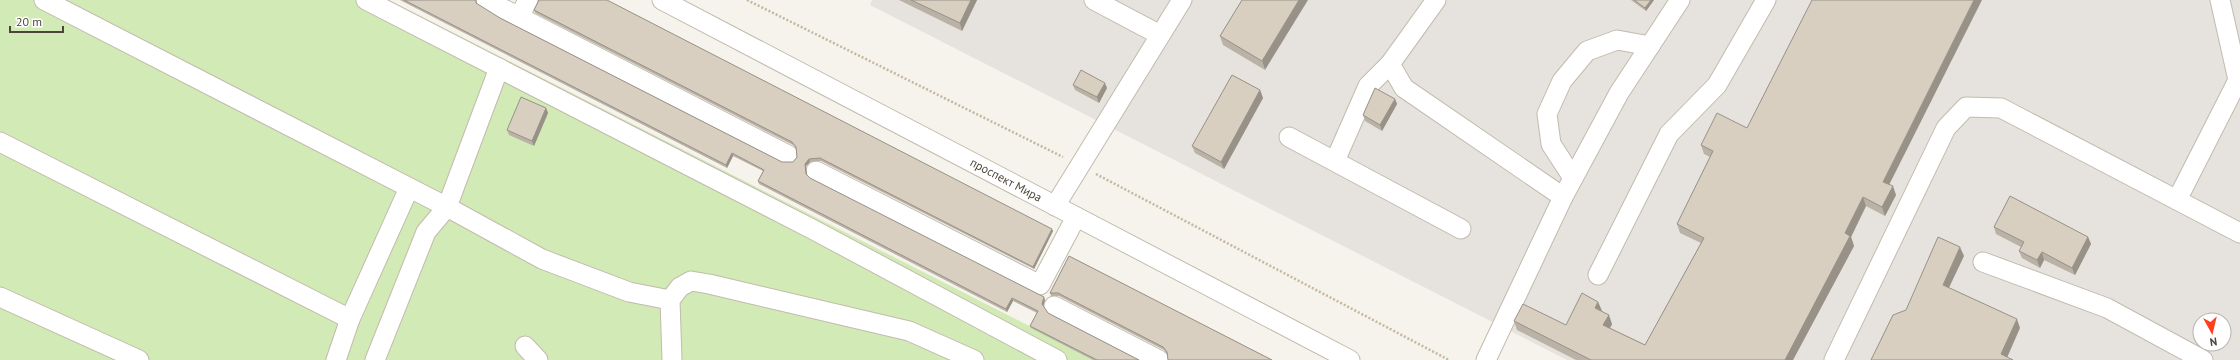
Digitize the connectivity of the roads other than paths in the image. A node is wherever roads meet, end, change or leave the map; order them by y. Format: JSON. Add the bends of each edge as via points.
{"nodes":[{"id":1,"x":44,"y":0,"type":"edge"},
{"id":2,"x":366,"y":0,"type":"edge"},
{"id":3,"x":486,"y":0,"type":"edge"},
{"id":4,"x":528,"y":0,"type":"edge"},
{"id":5,"x":662,"y":0,"type":"edge"},
{"id":6,"x":1094,"y":0,"type":"edge"},
{"id":7,"x":1182,"y":0,"type":"edge"},
{"id":8,"x":1436,"y":0,"type":"edge"},
{"id":9,"x":1680,"y":0,"type":"edge"},
{"id":10,"x":1766,"y":0,"type":"edge"},
{"id":11,"x":2220,"y":0,"type":"edge"},
{"id":12,"x":519,"y":17,"type":"junction"},
{"id":13,"x":1160,"y":35,"type":"junction"},
{"id":14,"x":1650,"y":46,"type":"junction"},
{"id":15,"x":1390,"y":64,"type":"junction"},
{"id":16,"x":499,"y":68,"type":"junction"},
{"id":17,"x":1290,"y":137,"type":"dead end"},
{"id":18,"x":0,"y":142,"type":"edge"},
{"id":19,"x":788,"y":155,"type":"dead end"},
{"id":20,"x":1334,"y":161,"type":"junction"},
{"id":21,"x":816,"y":170,"type":"dead end"},
{"id":22,"x":1573,"y":178,"type":"junction"},
{"id":23,"x":409,"y":188,"type":"junction"},
{"id":24,"x":1563,"y":197,"type":"junction"},
{"id":25,"x":2177,"y":200,"type":"junction"},
{"id":26,"x":1055,"y":206,"type":"junction"},
{"id":27,"x":447,"y":207,"type":"junction"},
{"id":28,"x":1076,"y":217,"type":"junction"},
{"id":29,"x":1461,"y":229,"type":"dead end"},
{"id":30,"x":2240,"y":233,"type":"edge"},
{"id":31,"x":1983,"y":262,"type":"dead end"},
{"id":32,"x":1598,"y":275,"type":"dead end"},
{"id":33,"x":0,"y":297,"type":"edge"},
{"id":34,"x":670,"y":300,"type":"junction"},
{"id":35,"x":1054,"y":306,"type":"dead end"},
{"id":36,"x":350,"y":319,"type":"junction"},
{"id":37,"x":525,"y":346,"type":"dead end"},
{"id":38,"x":1331,"y":356,"type":"edge"},
{"id":39,"x":139,"y":360,"type":"edge"},
{"id":40,"x":336,"y":360,"type":"edge"},
{"id":41,"x":375,"y":360,"type":"edge"},
{"id":42,"x":538,"y":360,"type":"edge"},
{"id":43,"x":672,"y":360,"type":"edge"},
{"id":44,"x":974,"y":360,"type":"edge"},
{"id":45,"x":1057,"y":360,"type":"edge"},
{"id":46,"x":1159,"y":360,"type":"edge"},
{"id":47,"x":1350,"y":360,"type":"edge"},
{"id":48,"x":1486,"y":360,"type":"edge"},
{"id":49,"x":1834,"y":360,"type":"edge"},
{"id":50,"x":2203,"y":360,"type":"edge"}],
"edges":[{"from":1,"to":23,"type":"street"},
{"from":2,"to":16,"type":"street"},
{"from":3,"to":12,"type":"street"},
{"from":4,"to":12,"type":"street"},
{"from":5,"to":26,"type":"street","name":"проспект Мира"},
{"from":6,"to":13,"type":"street"},
{"from":7,"to":13,"type":"street"},
{"from":8,"to":15,"type":"street"},
{"from":9,"to":14,"type":"street"},
{"from":10,"to":32,"type":"street","via":[[1717,85],[1669,134]]},
{"from":11,"to":25,"type":"street","via":[[2238,80]]},
{"from":12,"to":19,"type":"street"},
{"from":13,"to":26,"type":"street"},
{"from":14,"to":22,"type":"street","via":[[1619,93]]},
{"from":14,"to":22,"type":"street","via":[[1617,40],[1587,51],[1562,80],[1547,114],[1551,144]]},
{"from":15,"to":20,"type":"street","via":[[1368,86]]},
{"from":15,"to":24,"type":"street","via":[[1404,88]]},
{"from":16,"to":27,"type":"street"},
{"from":16,"to":45,"type":"street","via":[[812,229]]},
{"from":17,"to":20,"type":"street"},
{"from":18,"to":36,"type":"street"},
{"from":20,"to":29,"type":"street"},
{"from":21,"to":28,"type":"street","via":[[1040,285]]},
{"from":22,"to":24,"type":"street"},
{"from":23,"to":27,"type":"street"},
{"from":23,"to":36,"type":"street"},
{"from":24,"to":48,"type":"street"},
{"from":25,"to":30,"type":"street"},
{"from":25,"to":49,"type":"street","via":[[2002,108],[1966,107],[1946,128]]},
{"from":26,"to":28,"type":"street","name":"проспект Мира"},
{"from":27,"to":34,"type":"street","via":[[542,259],[629,292]]},
{"from":27,"to":41,"type":"street","via":[[426,232]]},
{"from":28,"to":38,"type":"street","name":"проспект Мира"},
{"from":31,"to":50,"type":"street","via":[[2107,308]]},
{"from":33,"to":39,"type":"street"},
{"from":34,"to":43,"type":"street"},
{"from":34,"to":44,"type":"street","via":[[680,287],[691,282],[709,284],[910,331]]},
{"from":35,"to":46,"type":"street"},
{"from":36,"to":40,"type":"street"},
{"from":37,"to":42,"type":"street"},
{"from":38,"to":47,"type":"street","name":"проспект Мира"}]}
